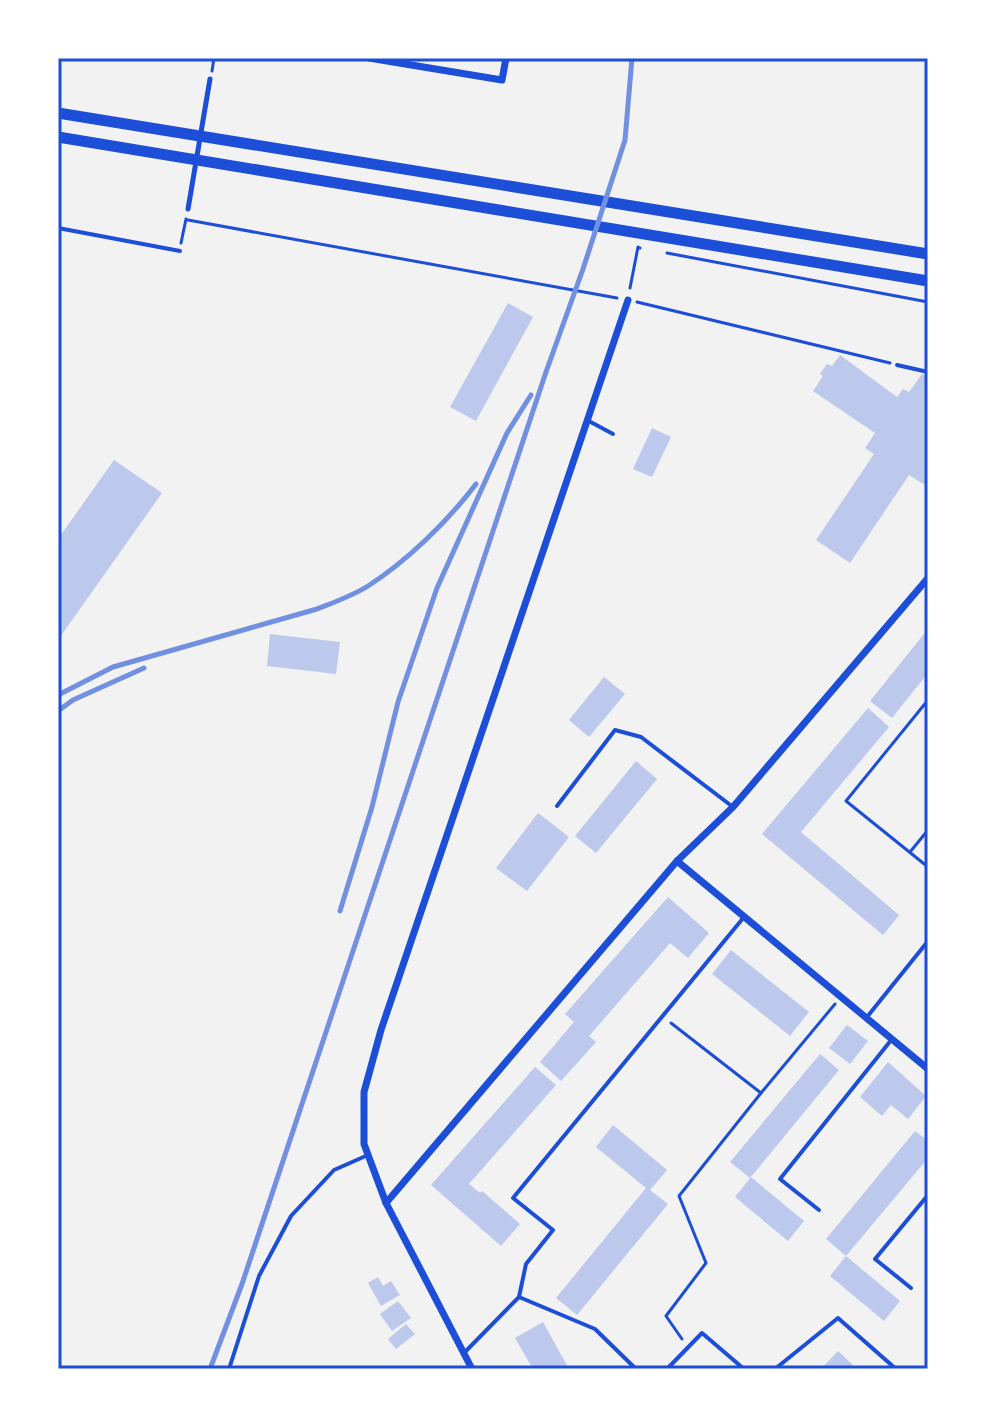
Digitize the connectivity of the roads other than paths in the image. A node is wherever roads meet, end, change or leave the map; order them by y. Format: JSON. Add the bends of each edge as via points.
{"nodes":[{"id":1,"x":369,"y":58,"type":"edge"},
{"id":2,"x":506,"y":58,"type":"edge"},
{"id":3,"x":210,"y":79,"type":"dead end"},
{"id":4,"x":58,"y":113,"type":"edge"},
{"id":5,"x":58,"y":137,"type":"edge"},
{"id":6,"x":188,"y":209,"type":"road end"},
{"id":7,"x":58,"y":228,"type":"edge"},
{"id":8,"x":180,"y":251,"type":"road end"},
{"id":9,"x":928,"y":254,"type":"edge"},
{"id":10,"x":928,"y":281,"type":"edge"},
{"id":11,"x":628,"y":300,"type":"road end"},
{"id":12,"x":897,"y":365,"type":"road end"},
{"id":13,"x":928,"y":372,"type":"edge"},
{"id":14,"x":587,"y":420,"type":"junction"},
{"id":15,"x":613,"y":434,"type":"dead end"},
{"id":16,"x":928,"y":578,"type":"edge"},
{"id":17,"x":557,"y":806,"type":"dead end"},
{"id":18,"x":733,"y":807,"type":"junction"},
{"id":19,"x":677,"y":861,"type":"junction"},
{"id":20,"x":744,"y":917,"type":"junction"},
{"id":21,"x":928,"y":941,"type":"edge"},
{"id":22,"x":866,"y":1018,"type":"junction"},
{"id":23,"x":892,"y":1039,"type":"junction"},
{"id":24,"x":928,"y":1069,"type":"edge"},
{"id":25,"x":369,"y":1155,"type":"junction"},
{"id":26,"x":928,"y":1195,"type":"edge"},
{"id":27,"x":386,"y":1203,"type":"junction"},
{"id":28,"x":819,"y":1210,"type":"dead end"},
{"id":29,"x":911,"y":1288,"type":"dead end"},
{"id":30,"x":519,"y":1297,"type":"junction"},
{"id":31,"x":463,"y":1354,"type":"junction"},
{"id":32,"x":229,"y":1369,"type":"edge"},
{"id":33,"x":472,"y":1369,"type":"edge"},
{"id":34,"x":636,"y":1369,"type":"edge"},
{"id":35,"x":667,"y":1369,"type":"edge"},
{"id":36,"x":744,"y":1369,"type":"edge"},
{"id":37,"x":775,"y":1369,"type":"edge"},
{"id":38,"x":896,"y":1369,"type":"edge"}],
"edges":[{"from":1,"to":2,"type":"street","via":[[502,80]]},
{"from":3,"to":6,"type":"street"},
{"from":4,"to":9,"type":"main road"},
{"from":5,"to":10,"type":"main road"},
{"from":7,"to":8,"type":"lane"},
{"from":11,"to":14,"type":"street"},
{"from":12,"to":13,"type":"lane"},
{"from":14,"to":15,"type":"lane"},
{"from":14,"to":25,"type":"street","via":[[381,1030],[364,1092],[364,1144]]},
{"from":16,"to":18,"type":"street"},
{"from":17,"to":18,"type":"lane","via":[[615,730],[641,737]]},
{"from":18,"to":19,"type":"street"},
{"from":19,"to":20,"type":"street"},
{"from":19,"to":27,"type":"street"},
{"from":20,"to":22,"type":"street"},
{"from":20,"to":30,"type":"lane","via":[[513,1198],[553,1230],[526,1264]]},
{"from":21,"to":22,"type":"lane"},
{"from":22,"to":23,"type":"street"},
{"from":23,"to":24,"type":"street"},
{"from":23,"to":28,"type":"lane","via":[[780,1179]]},
{"from":25,"to":27,"type":"street"},
{"from":25,"to":32,"type":"lane","via":[[334,1170],[291,1216],[259,1276]]},
{"from":26,"to":29,"type":"lane","via":[[875,1259]]},
{"from":27,"to":31,"type":"street"},
{"from":30,"to":31,"type":"lane"},
{"from":30,"to":34,"type":"lane","via":[[595,1329]]},
{"from":31,"to":33,"type":"street"},
{"from":35,"to":36,"type":"lane","via":[[702,1333]]},
{"from":37,"to":38,"type":"lane","via":[[838,1318]]}]}
